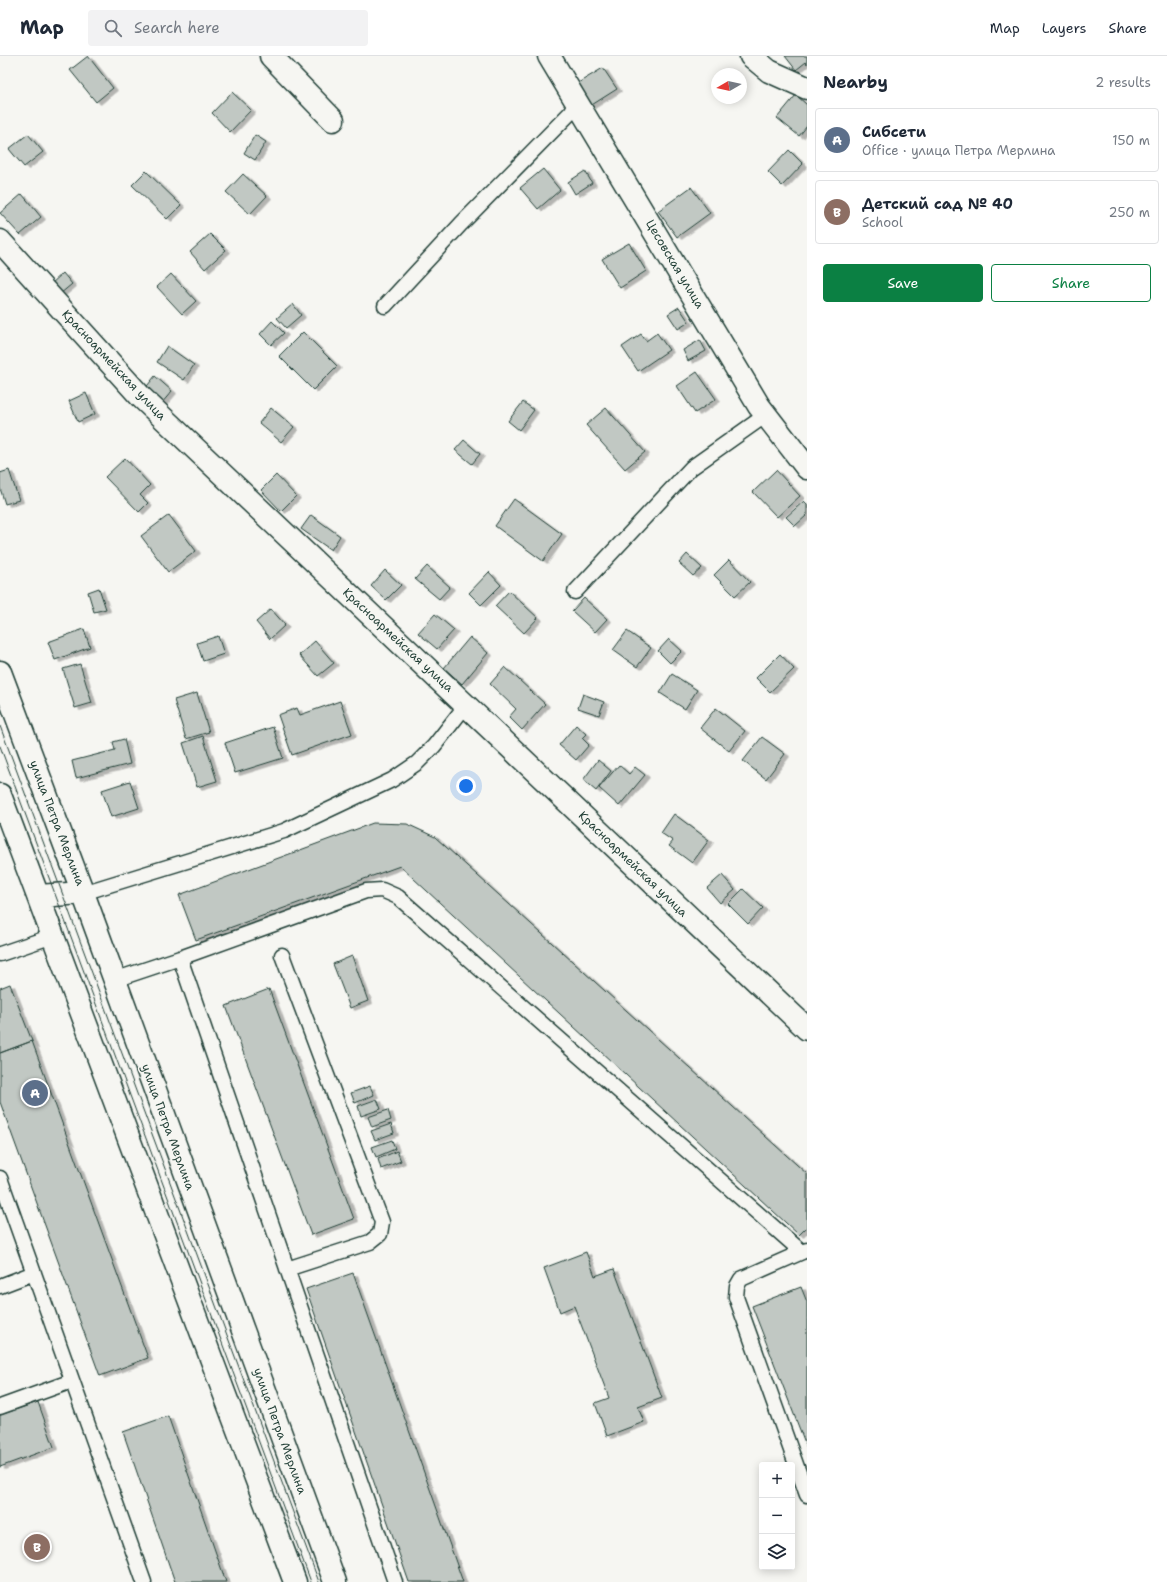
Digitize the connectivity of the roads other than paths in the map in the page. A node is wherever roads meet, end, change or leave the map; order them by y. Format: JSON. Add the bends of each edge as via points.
{"nodes":[{"id":1,"x":271,"y":56,"type":"edge"},
{"id":2,"x":549,"y":56,"type":"edge"},
{"id":3,"x":751,"y":56,"type":"edge"},
{"id":4,"x":807,"y":88,"type":"edge"},
{"id":5,"x":579,"y":104,"type":"junction"},
{"id":6,"x":333,"y":120,"type":"dead end"},
{"id":7,"x":0,"y":241,"type":"edge"},
{"id":8,"x":385,"y":306,"type":"dead end"},
{"id":9,"x":766,"y":415,"type":"junction"},
{"id":10,"x":807,"y":468,"type":"edge"},
{"id":11,"x":575,"y":592,"type":"dead end"},
{"id":12,"x":0,"y":672,"type":"edge"},
{"id":13,"x":466,"y":705,"type":"junction"},
{"id":14,"x":0,"y":795,"type":"edge"},
{"id":15,"x":83,"y":893,"type":"junction"},
{"id":16,"x":38,"y":896,"type":"junction"},
{"id":17,"x":53,"y":936,"type":"junction"},
{"id":18,"x":0,"y":954,"type":"edge"},
{"id":19,"x":282,"y":955,"type":"dead end"},
{"id":20,"x":180,"y":958,"type":"junction"},
{"id":21,"x":114,"y":980,"type":"junction"},
{"id":22,"x":807,"y":1029,"type":"edge"},
{"id":23,"x":0,"y":1178,"type":"edge"},
{"id":24,"x":805,"y":1251,"type":"edge"},
{"id":25,"x":287,"y":1269,"type":"junction"},
{"id":26,"x":34,"y":1273,"type":"junction"},
{"id":27,"x":0,"y":1286,"type":"edge"},
{"id":28,"x":72,"y":1381,"type":"junction"},
{"id":29,"x":0,"y":1407,"type":"edge"},
{"id":30,"x":807,"y":1494,"type":"edge"},
{"id":31,"x":144,"y":1582,"type":"edge"},
{"id":32,"x":295,"y":1582,"type":"edge"},
{"id":33,"x":335,"y":1582,"type":"edge"},
{"id":34,"x":395,"y":1582,"type":"edge"}],
"edges":[{"from":1,"to":6,"type":"main road"},
{"from":2,"to":5,"type":"main road","name":"Цесовская улица"},
{"from":3,"to":4,"type":"main road","via":[[769,71]]},
{"from":5,"to":8,"type":"lane"},
{"from":5,"to":9,"type":"main road","name":"Цесовская улица"},
{"from":7,"to":13,"type":"main road","name":"Красноармейская улица","via":[[141,397]]},
{"from":9,"to":10,"type":"main road","name":"Цесовская улица"},
{"from":9,"to":11,"type":"lane","via":[[691,468]]},
{"from":12,"to":15,"type":"main road","name":"улица Петра Мерлина"},
{"from":13,"to":15,"type":"lane","via":[[434,746],[417,763],[392,780],[284,830]]},
{"from":13,"to":22,"type":"main road","name":"Красноармейская улица"},
{"from":14,"to":16,"type":"main road"},
{"from":15,"to":16,"type":"main road"},
{"from":15,"to":21,"type":"main road","name":"улица Петра Мерлина"},
{"from":16,"to":17,"type":"main road"},
{"from":17,"to":18,"type":"lane"},
{"from":17,"to":32,"type":"main road"},
{"from":19,"to":25,"type":"lane","via":[[382,1222],[380,1234],[370,1242]]},
{"from":20,"to":21,"type":"lane"},
{"from":20,"to":24,"type":"lane","via":[[366,891],[382,890],[398,897]]},
{"from":20,"to":25,"type":"lane"},
{"from":21,"to":33,"type":"main road","name":"улица Петра Мерлина"},
{"from":23,"to":26,"type":"lane"},
{"from":24,"to":30,"type":"lane","via":[[741,1279],[736,1297]]},
{"from":25,"to":34,"type":"lane"},
{"from":26,"to":27,"type":"lane"},
{"from":26,"to":28,"type":"lane"},
{"from":28,"to":29,"type":"lane"},
{"from":28,"to":31,"type":"lane"}]}
